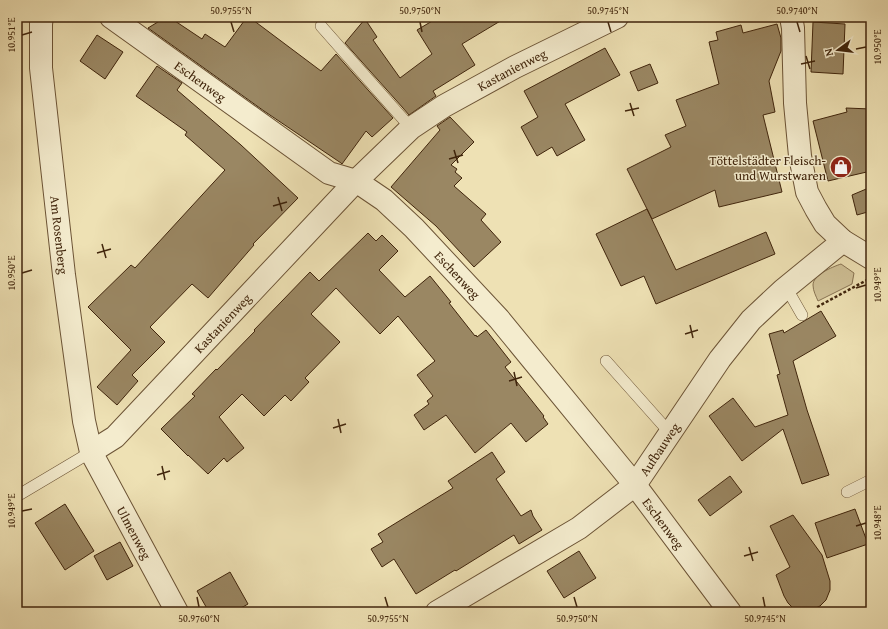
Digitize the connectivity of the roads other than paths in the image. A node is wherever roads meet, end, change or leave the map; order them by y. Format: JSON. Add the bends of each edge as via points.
{"nodes":[{"id":1,"x":42,"y":17,"type":"edge"},
{"id":2,"x":111,"y":17,"type":"edge"},
{"id":3,"x":616,"y":17,"type":"edge"},
{"id":4,"x":791,"y":17,"type":"edge"},
{"id":5,"x":321,"y":26,"type":"dead end"},
{"id":6,"x":411,"y":128,"type":"junction"},
{"id":7,"x":356,"y":181,"type":"junction"},
{"id":8,"x":843,"y":241,"type":"junction"},
{"id":9,"x":870,"y":256,"type":"edge"},
{"id":10,"x":786,"y":287,"type":"junction"},
{"id":11,"x":802,"y":315,"type":"road end"},
{"id":12,"x":606,"y":361,"type":"dead end"},
{"id":13,"x":670,"y":433,"type":"junction"},
{"id":14,"x":91,"y":452,"type":"junction"},
{"id":15,"x":871,"y":480,"type":"edge"},
{"id":16,"x":635,"y":485,"type":"junction"},
{"id":17,"x":847,"y":492,"type":"dead end"},
{"id":18,"x":17,"y":496,"type":"edge"},
{"id":19,"x":177,"y":612,"type":"edge"},
{"id":20,"x":437,"y":612,"type":"edge"},
{"id":21,"x":730,"y":612,"type":"edge"}],
"edges":[{"from":1,"to":14,"type":"street","name":"Am Rosenberg","via":[[41,68],[60,245],[84,421]]},
{"from":2,"to":7,"type":"street","name":"Eschenweg","via":[[329,173]]},
{"from":3,"to":6,"type":"street","name":"Kastanienweg","via":[[444,106]]},
{"from":4,"to":8,"type":"street","via":[[795,103],[800,156],[807,192],[825,224]]},
{"from":5,"to":6,"type":"lane"},
{"from":6,"to":7,"type":"street","name":"Kastanienweg"},
{"from":7,"to":14,"type":"street","name":"Kastanienweg","via":[[115,437]]},
{"from":7,"to":16,"type":"street","name":"Eschenweg","via":[[384,200],[414,228],[499,319]]},
{"from":8,"to":9,"type":"street"},
{"from":8,"to":10,"type":"street","name":"Aufbauweg"},
{"from":10,"to":11,"type":"lane"},
{"from":10,"to":13,"type":"street","name":"Aufbauweg","via":[[751,320]]},
{"from":12,"to":13,"type":"lane"},
{"from":13,"to":16,"type":"street","name":"Aufbauweg"},
{"from":14,"to":18,"type":"lane","name":"Kastanienweg"},
{"from":14,"to":19,"type":"street","name":"Ulmenweg"},
{"from":15,"to":17,"type":"lane"},
{"from":16,"to":20,"type":"street","name":"Aufbauweg","via":[[579,528]]},
{"from":16,"to":21,"type":"street","name":"Eschenweg"}]}
